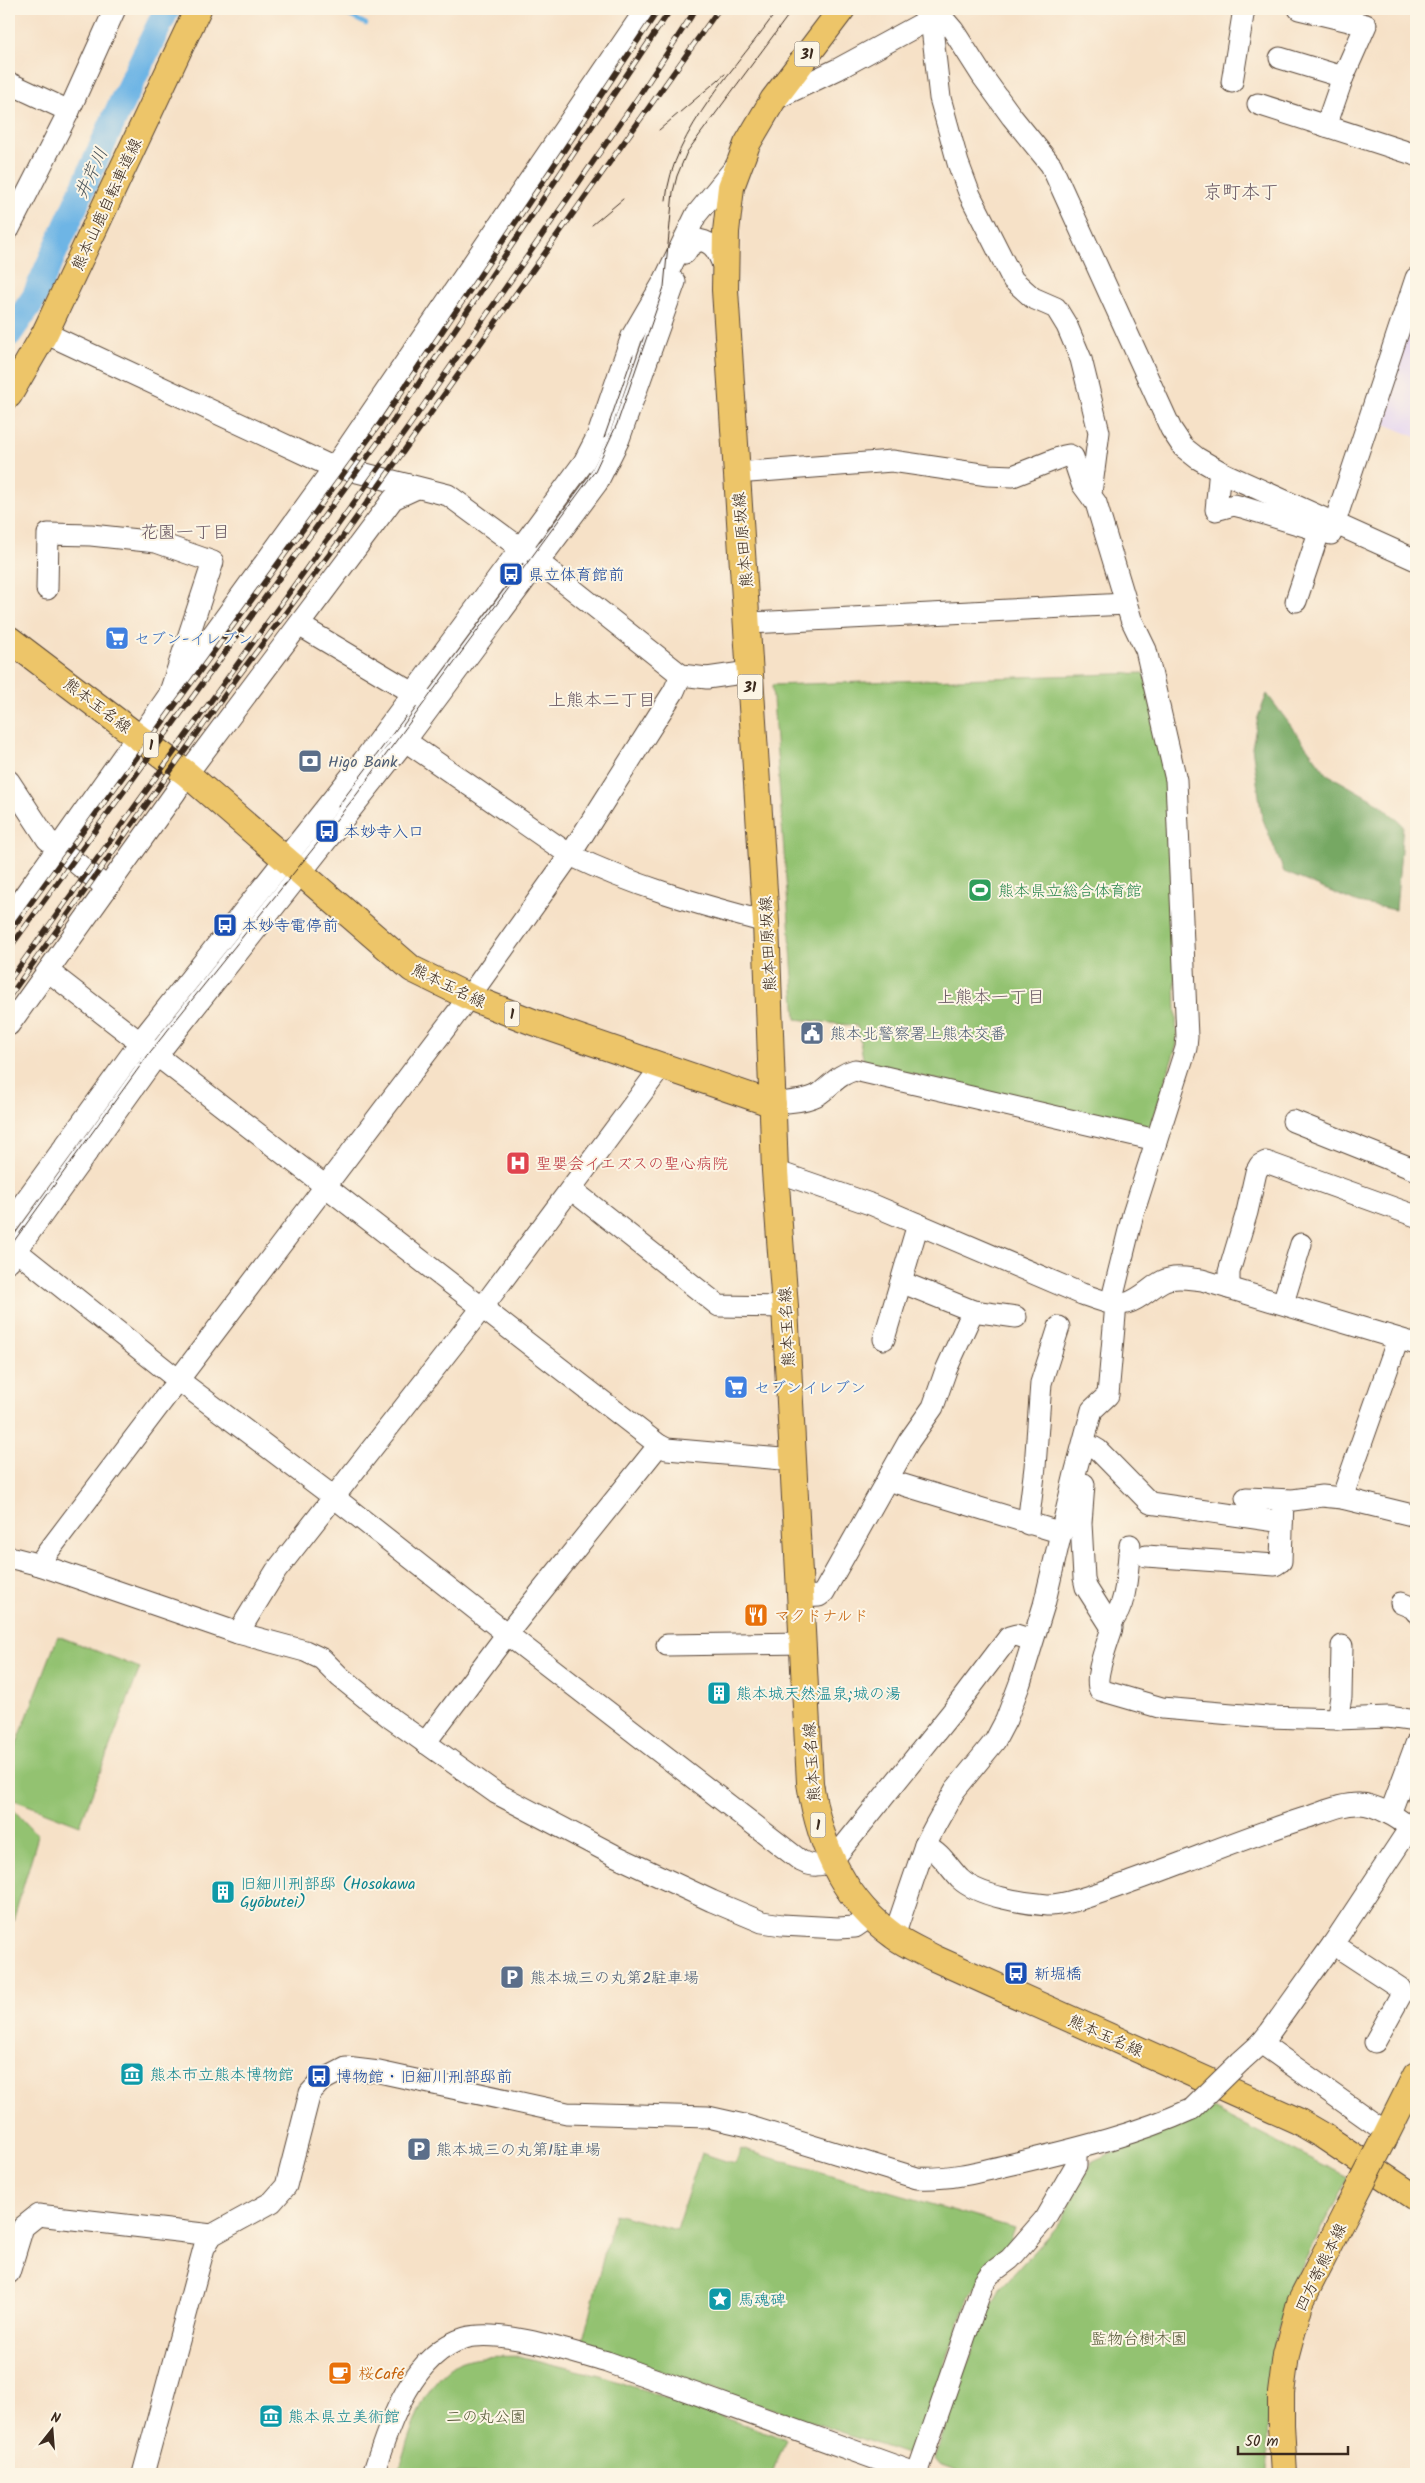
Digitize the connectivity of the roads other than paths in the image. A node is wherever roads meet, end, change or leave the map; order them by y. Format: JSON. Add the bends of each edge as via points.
{"nodes":[{"id":1,"x":115,"y":9,"type":"edge"},
{"id":2,"x":198,"y":9,"type":"edge"},
{"id":3,"x":646,"y":9,"type":"edge"},
{"id":4,"x":842,"y":9,"type":"edge"},
{"id":5,"x":1244,"y":9,"type":"edge"},
{"id":6,"x":1299,"y":9,"type":"edge"},
{"id":7,"x":944,"y":10,"type":"edge"},
{"id":8,"x":1280,"y":58,"type":"dead end"},
{"id":9,"x":1343,"y":77,"type":"junction"},
{"id":10,"x":1232,"y":82,"type":"dead end"},
{"id":11,"x":9,"y":83,"type":"edge"},
{"id":12,"x":773,"y":100,"type":"junction"},
{"id":13,"x":1258,"y":104,"type":"dead end"},
{"id":14,"x":69,"y":111,"type":"junction"},
{"id":15,"x":1326,"y":126,"type":"junction"},
{"id":16,"x":1416,"y":155,"type":"edge"},
{"id":17,"x":739,"y":163,"type":"junction"},
{"id":18,"x":696,"y":215,"type":"junction"},
{"id":19,"x":9,"y":230,"type":"edge"},
{"id":20,"x":685,"y":253,"type":"junction"},
{"id":21,"x":726,"y":271,"type":"junction"},
{"id":22,"x":1416,"y":278,"type":"edge"},
{"id":23,"x":45,"y":333,"type":"junction"},
{"id":24,"x":9,"y":395,"type":"edge"},
{"id":25,"x":335,"y":466,"type":"junction"},
{"id":26,"x":736,"y":473,"type":"junction"},
{"id":27,"x":1223,"y":473,"type":"junction"},
{"id":28,"x":417,"y":488,"type":"junction"},
{"id":29,"x":1091,"y":493,"type":"junction"},
{"id":30,"x":1327,"y":528,"type":"junction"},
{"id":31,"x":520,"y":548,"type":"junction"},
{"id":32,"x":1416,"y":560,"type":"edge"},
{"id":33,"x":538,"y":562,"type":"junction"},
{"id":34,"x":47,"y":589,"type":"dead end"},
{"id":35,"x":1296,"y":601,"type":"dead end"},
{"id":36,"x":1126,"y":604,"type":"junction"},
{"id":37,"x":749,"y":623,"type":"junction"},
{"id":38,"x":299,"y":625,"type":"junction"},
{"id":39,"x":9,"y":639,"type":"edge"},
{"id":40,"x":749,"y":672,"type":"junction"},
{"id":41,"x":681,"y":675,"type":"junction"},
{"id":42,"x":414,"y":693,"type":"junction"},
{"id":43,"x":169,"y":695,"type":"junction"},
{"id":44,"x":432,"y":705,"type":"junction"},
{"id":45,"x":388,"y":728,"type":"junction"},
{"id":46,"x":139,"y":736,"type":"junction"},
{"id":47,"x":405,"y":741,"type":"junction"},
{"id":48,"x":186,"y":774,"type":"junction"},
{"id":49,"x":9,"y":782,"type":"edge"},
{"id":50,"x":57,"y":849,"type":"junction"},
{"id":51,"x":570,"y":855,"type":"junction"},
{"id":52,"x":294,"y":867,"type":"junction"},
{"id":53,"x":107,"y":888,"type":"junction"},
{"id":54,"x":9,"y":916,"type":"edge"},
{"id":55,"x":766,"y":922,"type":"junction"},
{"id":56,"x":48,"y":971,"type":"junction"},
{"id":57,"x":468,"y":997,"type":"junction"},
{"id":58,"x":9,"y":1025,"type":"edge"},
{"id":59,"x":149,"y":1049,"type":"junction"},
{"id":60,"x":662,"y":1066,"type":"junction"},
{"id":61,"x":773,"y":1104,"type":"junction"},
{"id":62,"x":1293,"y":1121,"type":"dead end"},
{"id":63,"x":1156,"y":1140,"type":"junction"},
{"id":64,"x":1416,"y":1170,"type":"edge"},
{"id":65,"x":775,"y":1171,"type":"junction"},
{"id":66,"x":324,"y":1186,"type":"junction"},
{"id":67,"x":570,"y":1189,"type":"junction"},
{"id":68,"x":1416,"y":1216,"type":"edge"},
{"id":69,"x":9,"y":1223,"type":"edge"},
{"id":70,"x":918,"y":1224,"type":"junction"},
{"id":71,"x":1301,"y":1244,"type":"dead end"},
{"id":72,"x":11,"y":1252,"type":"edge"},
{"id":73,"x":901,"y":1282,"type":"junction"},
{"id":74,"x":1229,"y":1288,"type":"junction"},
{"id":75,"x":1283,"y":1303,"type":"junction"},
{"id":76,"x":1116,"y":1304,"type":"junction"},
{"id":77,"x":785,"y":1306,"type":"junction"},
{"id":78,"x":482,"y":1308,"type":"junction"},
{"id":79,"x":973,"y":1311,"type":"junction"},
{"id":80,"x":1016,"y":1316,"type":"dead end"},
{"id":81,"x":1060,"y":1327,"type":"dead end"},
{"id":82,"x":884,"y":1339,"type":"dead end"},
{"id":83,"x":1411,"y":1339,"type":"edge"},
{"id":84,"x":177,"y":1379,"type":"junction"},
{"id":85,"x":1108,"y":1395,"type":"junction"},
{"id":86,"x":659,"y":1445,"type":"junction"},
{"id":87,"x":1093,"y":1447,"type":"junction"},
{"id":88,"x":793,"y":1460,"type":"junction"},
{"id":89,"x":887,"y":1480,"type":"junction"},
{"id":90,"x":335,"y":1498,"type":"junction"},
{"id":91,"x":1246,"y":1498,"type":"dead end"},
{"id":92,"x":1342,"y":1498,"type":"junction"},
{"id":93,"x":1283,"y":1500,"type":"junction"},
{"id":94,"x":1416,"y":1516,"type":"edge"},
{"id":95,"x":1282,"y":1522,"type":"junction"},
{"id":96,"x":1028,"y":1524,"type":"junction"},
{"id":97,"x":1062,"y":1533,"type":"junction"},
{"id":98,"x":9,"y":1557,"type":"edge"},
{"id":99,"x":40,"y":1565,"type":"junction"},
{"id":100,"x":801,"y":1597,"type":"junction"},
{"id":101,"x":1111,"y":1622,"type":"junction"},
{"id":102,"x":238,"y":1633,"type":"junction"},
{"id":103,"x":507,"y":1634,"type":"junction"},
{"id":104,"x":1032,"y":1640,"type":"junction"},
{"id":105,"x":804,"y":1643,"type":"junction"},
{"id":106,"x":667,"y":1645,"type":"dead end"},
{"id":107,"x":1342,"y":1646,"type":"dead end"},
{"id":108,"x":1337,"y":1719,"type":"junction"},
{"id":109,"x":1416,"y":1721,"type":"edge"},
{"id":110,"x":425,"y":1743,"type":"junction"},
{"id":111,"x":1416,"y":1744,"type":"edge"},
{"id":112,"x":997,"y":1756,"type":"dead end"},
{"id":113,"x":951,"y":1798,"type":"junction"},
{"id":114,"x":1390,"y":1814,"type":"junction"},
{"id":115,"x":1413,"y":1829,"type":"edge"},
{"id":116,"x":926,"y":1845,"type":"junction"},
{"id":117,"x":832,"y":1861,"type":"junction"},
{"id":118,"x":871,"y":1916,"type":"junction"},
{"id":119,"x":894,"y":1936,"type":"junction"},
{"id":120,"x":1332,"y":1944,"type":"junction"},
{"id":121,"x":1375,"y":2042,"type":"dead end"},
{"id":122,"x":1261,"y":2044,"type":"junction"},
{"id":123,"x":1416,"y":2075,"type":"edge"},
{"id":124,"x":1386,"y":2134,"type":"junction"},
{"id":125,"x":1076,"y":2149,"type":"junction"},
{"id":126,"x":1416,"y":2198,"type":"edge"},
{"id":127,"x":212,"y":2235,"type":"junction"},
{"id":128,"x":9,"y":2273,"type":"edge"},
{"id":129,"x":143,"y":2474,"type":"edge"},
{"id":130,"x":373,"y":2474,"type":"edge"},
{"id":131,"x":918,"y":2474,"type":"edge"},
{"id":132,"x":1284,"y":2474,"type":"edge"}],
"edges":[{"from":1,"to":14,"type":"street"},
{"from":2,"to":23,"type":"main road","name":"熊本山鹿自転車道線"},
{"from":3,"to":25,"type":"street"},
{"from":4,"to":12,"type":"main road","name":"熊本田原坂線","number":"31"},
{"from":5,"to":10,"type":"street"},
{"from":6,"to":9,"type":"street","via":[[1366,25]]},
{"from":7,"to":12,"type":"street"},
{"from":7,"to":27,"type":"street","via":[[989,85],[1051,164],[1171,429],[1183,447]]},
{"from":7,"to":29,"type":"street","via":[[932,28],[940,98],[958,163],[970,195],[1013,280],[1033,298],[1056,308],[1081,359],[1099,432]]},
{"from":8,"to":9,"type":"street"},
{"from":9,"to":15,"type":"street"},
{"from":11,"to":14,"type":"street"},
{"from":12,"to":17,"type":"main road","name":"熊本田原坂線","number":"31"},
{"from":13,"to":15,"type":"street"},
{"from":14,"to":19,"type":"street"},
{"from":15,"to":16,"type":"street"},
{"from":17,"to":18,"type":"street"},
{"from":17,"to":21,"type":"main road","name":"熊本田原坂線","number":"31","via":[[727,208]]},
{"from":18,"to":20,"type":"street"},
{"from":18,"to":31,"type":"street","via":[[664,281],[632,336],[592,449]]},
{"from":20,"to":21,"type":"street","via":[[698,240],[710,243]]},
{"from":20,"to":33,"type":"street","via":[[606,468]]},
{"from":21,"to":26,"type":"main road","name":"熊本田原坂線","number":"31"},
{"from":22,"to":30,"type":"street"},
{"from":23,"to":24,"type":"main road","name":"熊本山鹿自転車道線"},
{"from":23,"to":25,"type":"street"},
{"from":25,"to":28,"type":"street"},
{"from":25,"to":43,"type":"street"},
{"from":26,"to":29,"type":"street","via":[[892,460],[1013,476],[1069,455],[1073,457],[1082,484]]},
{"from":26,"to":37,"type":"main road","name":"熊本田原坂線","number":"31"},
{"from":27,"to":30,"type":"street"},
{"from":27,"to":30,"type":"street","via":[[1219,479],[1216,510],[1242,507]]},
{"from":28,"to":31,"type":"street","via":[[448,495]]},
{"from":28,"to":38,"type":"street","via":[[393,499]]},
{"from":29,"to":36,"type":"street","via":[[1107,534]]},
{"from":30,"to":32,"type":"street"},
{"from":30,"to":35,"type":"street"},
{"from":31,"to":33,"type":"street"},
{"from":31,"to":42,"type":"street"},
{"from":33,"to":41,"type":"street"},
{"from":33,"to":44,"type":"street"},
{"from":34,"to":43,"type":"street","via":[[48,534],[156,542],[212,562]]},
{"from":36,"to":37,"type":"street"},
{"from":36,"to":63,"type":"street","via":[[1153,672],[1176,780],[1188,1037]]},
{"from":37,"to":40,"type":"main road","name":"熊本田原坂線","number":"31"},
{"from":38,"to":42,"type":"street"},
{"from":38,"to":48,"type":"street"},
{"from":39,"to":46,"type":"main road","name":"熊本玉名線","number":"1"},
{"from":40,"to":41,"type":"street","via":[[707,678]]},
{"from":40,"to":55,"type":"main road","name":"熊本田原坂線","number":"31"},
{"from":41,"to":51,"type":"street","via":[[674,692]]},
{"from":42,"to":44,"type":"street"},
{"from":42,"to":45,"type":"street"},
{"from":43,"to":46,"type":"street"},
{"from":44,"to":47,"type":"street"},
{"from":45,"to":47,"type":"street"},
{"from":45,"to":52,"type":"street"},
{"from":46,"to":48,"type":"main road","name":"熊本玉名線","number":"1"},
{"from":46,"to":50,"type":"street"},
{"from":47,"to":51,"type":"street"},
{"from":47,"to":52,"type":"street"},
{"from":48,"to":52,"type":"main road","name":"熊本玉名線","number":"1"},
{"from":48,"to":53,"type":"street"},
{"from":49,"to":50,"type":"street"},
{"from":50,"to":53,"type":"street"},
{"from":50,"to":54,"type":"street"},
{"from":51,"to":55,"type":"street","via":[[706,906]]},
{"from":51,"to":57,"type":"street"},
{"from":52,"to":57,"type":"main road","name":"熊本玉名線","number":"1","via":[[412,969]]},
{"from":52,"to":59,"type":"street"},
{"from":53,"to":56,"type":"street"},
{"from":55,"to":61,"type":"main road","name":"熊本田原坂線","number":"31"},
{"from":56,"to":58,"type":"street"},
{"from":56,"to":59,"type":"street"},
{"from":57,"to":60,"type":"main road","name":"熊本玉名線","number":"1"},
{"from":57,"to":66,"type":"street"},
{"from":59,"to":66,"type":"street"},
{"from":59,"to":69,"type":"street"},
{"from":59,"to":72,"type":"street"},
{"from":60,"to":61,"type":"main road","name":"熊本玉名線","number":"1"},
{"from":60,"to":67,"type":"street"},
{"from":61,"to":63,"type":"street","via":[[812,1097],[843,1073],[855,1070]]},
{"from":61,"to":65,"type":"main road","name":"熊本玉名線","number":"1"},
{"from":62,"to":64,"type":"street"},
{"from":63,"to":76,"type":"street","via":[[1113,1295]]},
{"from":65,"to":70,"type":"street"},
{"from":65,"to":77,"type":"main road","name":"熊本玉名線","number":"1"},
{"from":66,"to":78,"type":"street"},
{"from":66,"to":84,"type":"street"},
{"from":67,"to":77,"type":"street","via":[[719,1306]]},
{"from":67,"to":78,"type":"street"},
{"from":68,"to":74,"type":"street","via":[[1266,1162],[1256,1172],[1229,1272]]},
{"from":70,"to":73,"type":"street"},
{"from":70,"to":76,"type":"street","via":[[1082,1294]]},
{"from":71,"to":75,"type":"street"},
{"from":72,"to":84,"type":"street"},
{"from":73,"to":79,"type":"street"},
{"from":73,"to":82,"type":"street"},
{"from":74,"to":75,"type":"street"},
{"from":74,"to":76,"type":"street","via":[[1202,1280],[1176,1278],[1164,1280],[1137,1299]]},
{"from":75,"to":83,"type":"street"},
{"from":76,"to":85,"type":"street"},
{"from":77,"to":88,"type":"main road","name":"熊本玉名線","number":"1"},
{"from":78,"to":86,"type":"street"},
{"from":78,"to":90,"type":"street"},
{"from":79,"to":80,"type":"street"},
{"from":79,"to":89,"type":"street","via":[[933,1407]]},
{"from":81,"to":96,"type":"street","via":[[1041,1384],[1036,1467]]},
{"from":83,"to":92,"type":"street"},
{"from":84,"to":90,"type":"street"},
{"from":84,"to":99,"type":"street"},
{"from":85,"to":87,"type":"street"},
{"from":85,"to":97,"type":"street","via":[[1092,1410]]},
{"from":86,"to":88,"type":"street","via":[[667,1449]]},
{"from":86,"to":103,"type":"street"},
{"from":87,"to":95,"type":"street","via":[[1150,1503]]},
{"from":87,"to":101,"type":"street","via":[[1082,1493],[1084,1578],[1086,1587]]},
{"from":88,"to":100,"type":"main road","name":"熊本玉名線","number":"1"},
{"from":89,"to":96,"type":"street"},
{"from":89,"to":100,"type":"street","via":[[824,1592],[819,1596]]},
{"from":90,"to":102,"type":"street","via":[[276,1571]]},
{"from":90,"to":103,"type":"street"},
{"from":91,"to":93,"type":"street"},
{"from":92,"to":93,"type":"street","via":[[1322,1496]]},
{"from":92,"to":94,"type":"street"},
{"from":93,"to":95,"type":"street"},
{"from":95,"to":101,"type":"street","via":[[1280,1561],[1275,1565],[1138,1550]]},
{"from":96,"to":97,"type":"street"},
{"from":97,"to":104,"type":"street"},
{"from":98,"to":99,"type":"street"},
{"from":99,"to":102,"type":"street"},
{"from":100,"to":105,"type":"main road","name":"熊本玉名線","number":"1"},
{"from":101,"to":108,"type":"street","via":[[1099,1673],[1100,1690],[1162,1708]]},
{"from":102,"to":110,"type":"street","via":[[305,1651],[322,1659],[340,1677]]},
{"from":103,"to":110,"type":"street"},
{"from":103,"to":117,"type":"street","via":[[801,1861],[812,1866]]},
{"from":104,"to":113,"type":"street","via":[[1020,1682],[995,1741]]},
{"from":104,"to":117,"type":"street","via":[[1016,1635],[1009,1637]]},
{"from":105,"to":106,"type":"street"},
{"from":105,"to":117,"type":"main road","name":"熊本玉名線","number":"1","via":[[810,1782],[816,1818]]},
{"from":107,"to":108,"type":"street"},
{"from":108,"to":109,"type":"street","via":[[1388,1717]]},
{"from":110,"to":118,"type":"street","via":[[496,1793],[549,1822],[712,1902],[762,1922],[838,1928],[855,1927]]},
{"from":111,"to":114,"type":"street"},
{"from":112,"to":113,"type":"street"},
{"from":113,"to":116,"type":"street"},
{"from":114,"to":115,"type":"street"},
{"from":114,"to":116,"type":"street","via":[[1362,1804],[1344,1806],[1264,1831],[1097,1894],[1049,1905],[1006,1898],[972,1886]]},
{"from":115,"to":120,"type":"street"},
{"from":116,"to":119,"type":"street"},
{"from":117,"to":118,"type":"main road","name":"熊本玉名線","number":"1"},
{"from":118,"to":119,"type":"main road","name":"熊本玉名線","number":"1"},
{"from":119,"to":126,"type":"main road","name":"熊本玉名線","number":"1","via":[[934,1958],[1298,2122]]},
{"from":120,"to":121,"type":"street","via":[[1400,1988],[1402,1993]]},
{"from":120,"to":122,"type":"street"},
{"from":122,"to":124,"type":"street"},
{"from":122,"to":125,"type":"street","bridge":true,"via":[[1192,2109],[1153,2127]]},
{"from":123,"to":124,"type":"main road","name":"四方寄熊本線"},
{"from":124,"to":132,"type":"main road","name":"四方寄熊本線","bridge":true,"via":[[1300,2303],[1286,2355],[1281,2418]]},
{"from":125,"to":127,"type":"street","via":[[941,2179],[917,2178],[708,2116],[567,2113],[346,2068],[321,2081],[310,2093],[286,2186],[272,2202]]},
{"from":125,"to":131,"type":"street","via":[[1076,2165],[1044,2220],[1010,2260],[990,2274],[983,2284]]},
{"from":127,"to":128,"type":"street","via":[[38,2215],[23,2227]]},
{"from":127,"to":129,"type":"street","via":[[204,2248]]},
{"from":130,"to":131,"type":"street","via":[[392,2417],[413,2380],[447,2345],[467,2337],[497,2336],[555,2347],[607,2362]]}]}
